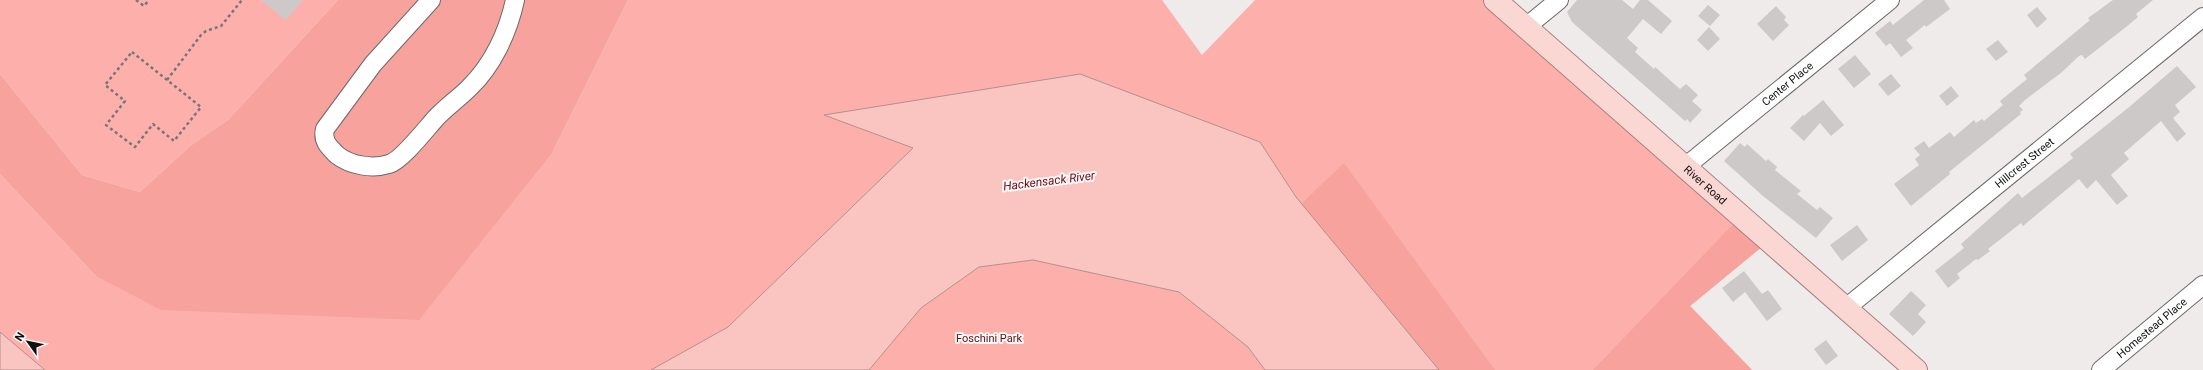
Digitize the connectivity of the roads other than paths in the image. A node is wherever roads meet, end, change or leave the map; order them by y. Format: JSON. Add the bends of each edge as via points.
{"nodes":[{"id":1,"x":432,"y":0,"type":"edge"},
{"id":2,"x":515,"y":0,"type":"edge"},
{"id":3,"x":1495,"y":0,"type":"edge"},
{"id":4,"x":1559,"y":0,"type":"edge"},
{"id":5,"x":1890,"y":0,"type":"edge"},
{"id":6,"x":2203,"y":16,"type":"edge"},
{"id":7,"x":1526,"y":27,"type":"junction"},
{"id":8,"x":1685,"y":167,"type":"junction"},
{"id":9,"x":2203,"y":285,"type":"edge"},
{"id":10,"x":1846,"y":308,"type":"junction"},
{"id":11,"x":1916,"y":370,"type":"edge"},
{"id":12,"x":2101,"y":370,"type":"edge"}],
"edges":[{"from":1,"to":2,"type":"street","via":[[373,64],[325,129],[324,135],[328,146],[341,158],[372,167],[391,164],[420,137],[444,109],[470,87],[483,71],[500,45]]},
{"from":3,"to":7,"type":"main road","name":"River Road"},
{"from":4,"to":7,"type":"street"},
{"from":5,"to":8,"type":"street","name":"Center Place"},
{"from":6,"to":10,"type":"street","name":"Hillcrest Street"},
{"from":7,"to":8,"type":"main road","name":"River Road"},
{"from":8,"to":10,"type":"main road","name":"River Road"},
{"from":9,"to":12,"type":"street","name":"Homestead Place"},
{"from":10,"to":11,"type":"main road","name":"River Road"}]}
